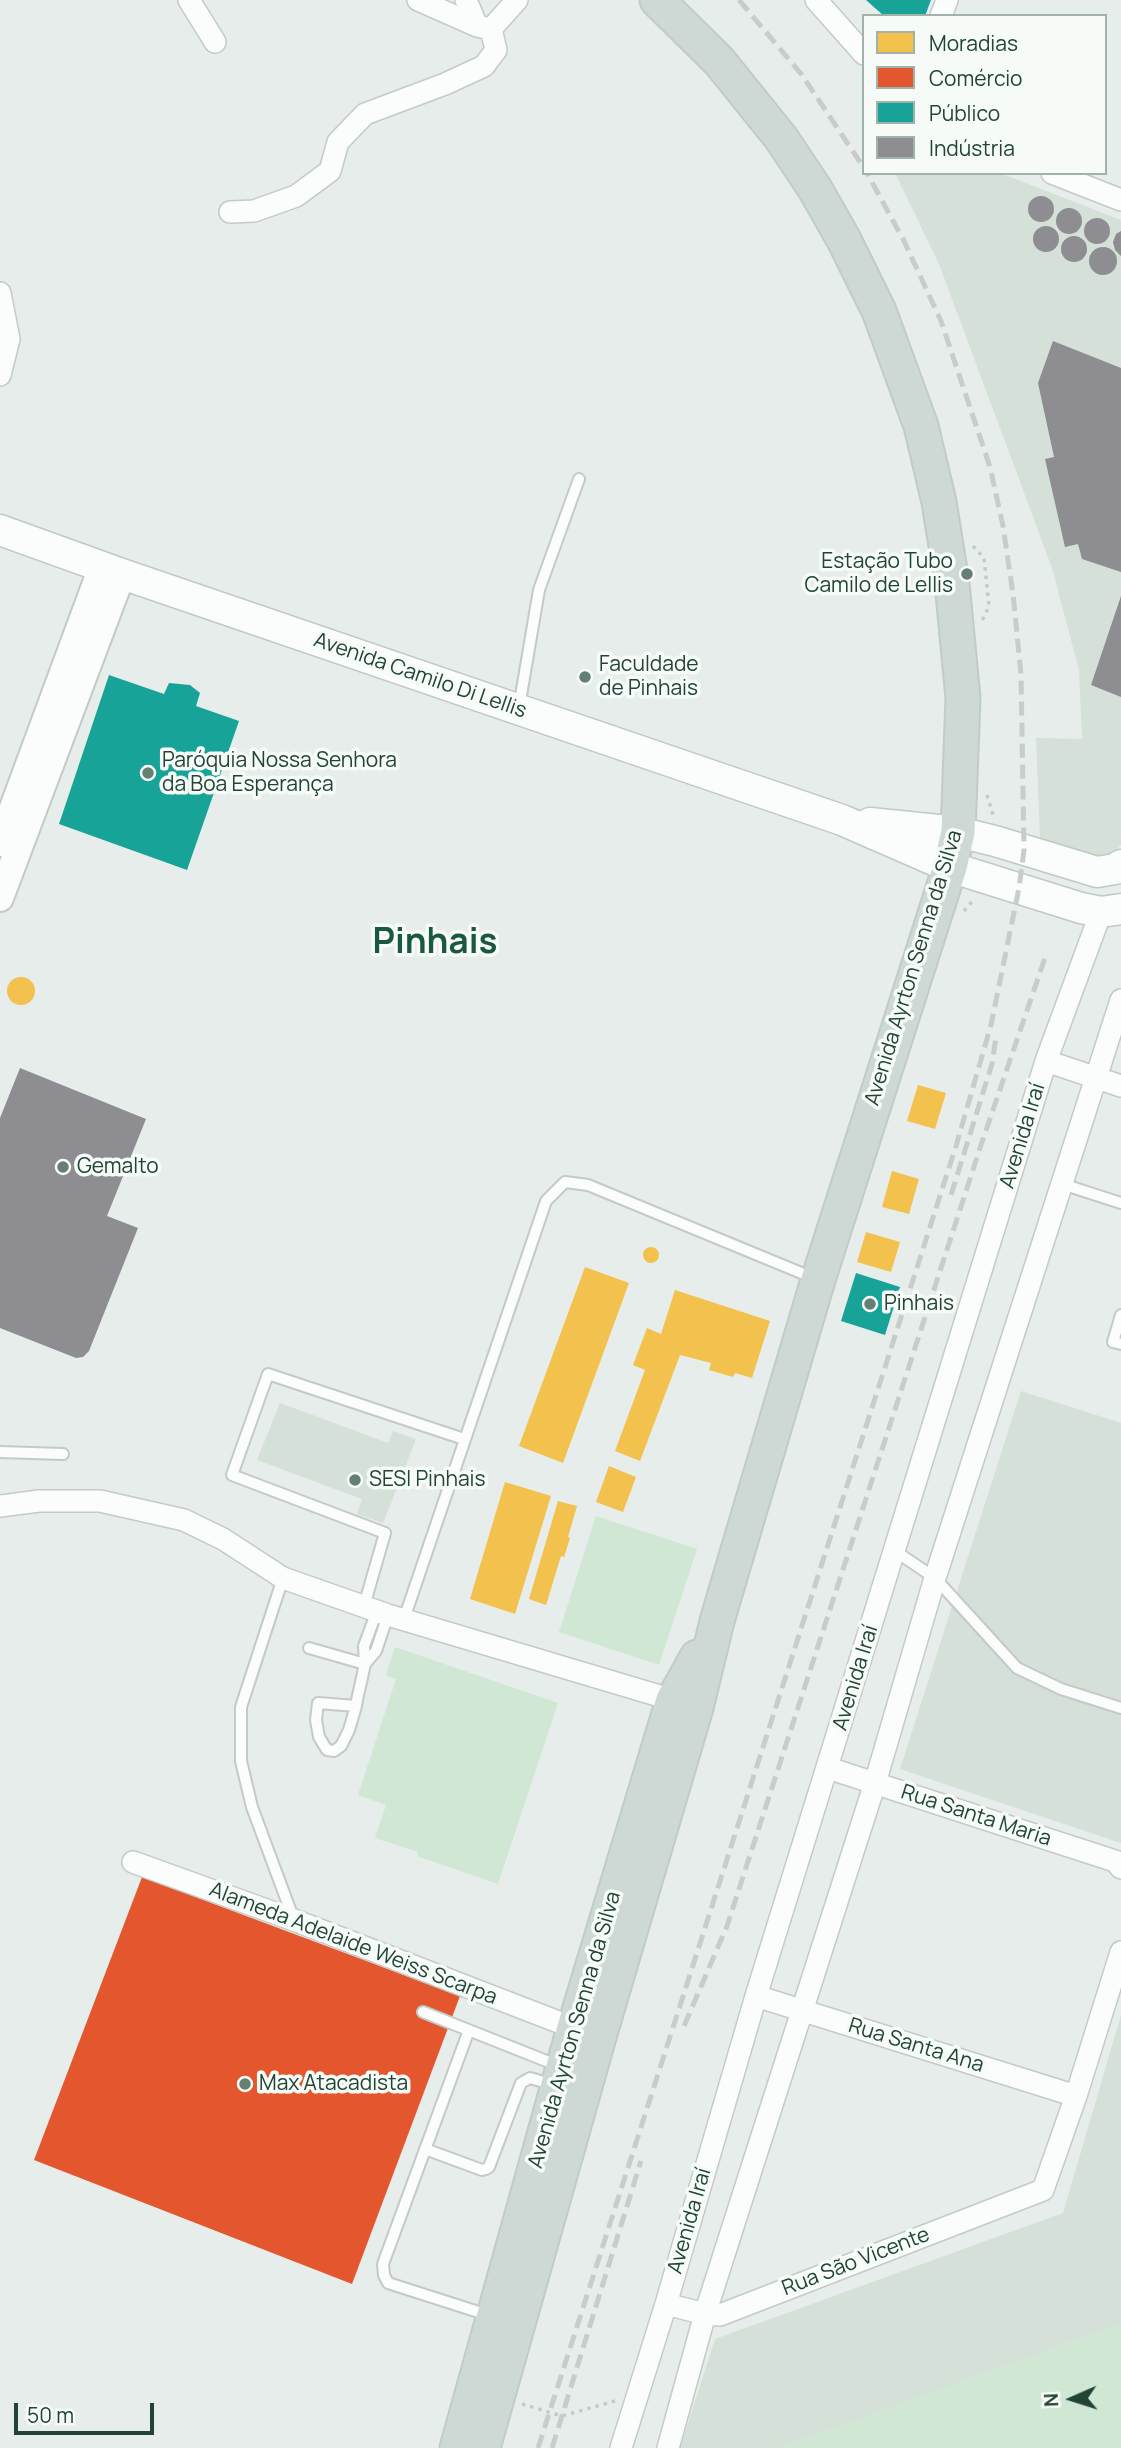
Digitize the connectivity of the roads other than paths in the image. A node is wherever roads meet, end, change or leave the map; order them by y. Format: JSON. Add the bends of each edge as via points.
{"nodes":[{"id":1,"x":188,"y":0,"type":"edge"},
{"id":2,"x":418,"y":0,"type":"edge"},
{"id":3,"x":466,"y":0,"type":"edge"},
{"id":4,"x":517,"y":0,"type":"edge"},
{"id":5,"x":657,"y":0,"type":"edge"},
{"id":6,"x":816,"y":0,"type":"edge"},
{"id":7,"x":484,"y":27,"type":"junction"},
{"id":8,"x":215,"y":42,"type":"dead end"},
{"id":9,"x":862,"y":52,"type":"edge"},
{"id":10,"x":1057,"y":175,"type":"edge"},
{"id":11,"x":1121,"y":200,"type":"edge"},
{"id":12,"x":230,"y":212,"type":"dead end"},
{"id":13,"x":0,"y":293,"type":"edge"},
{"id":14,"x":0,"y":375,"type":"edge"},
{"id":15,"x":579,"y":478,"type":"dead end"},
{"id":16,"x":0,"y":530,"type":"edge"},
{"id":17,"x":112,"y":570,"type":"junction"},
{"id":18,"x":518,"y":710,"type":"junction"},
{"id":19,"x":842,"y":820,"type":"junction"},
{"id":20,"x":958,"y":832,"type":"junction"},
{"id":21,"x":0,"y":843,"type":"edge"},
{"id":22,"x":950,"y":867,"type":"junction"},
{"id":23,"x":1109,"y":869,"type":"edge"},
{"id":24,"x":0,"y":898,"type":"edge"},
{"id":25,"x":1111,"y":911,"type":"edge"},
{"id":26,"x":1121,"y":1000,"type":"edge"},
{"id":27,"x":1046,"y":1061,"type":"junction"},
{"id":28,"x":1096,"y":1078,"type":"junction"},
{"id":29,"x":1121,"y":1086,"type":"edge"},
{"id":30,"x":1062,"y":1184,"type":"junction"},
{"id":31,"x":1121,"y":1203,"type":"edge"},
{"id":32,"x":818,"y":1280,"type":"junction"},
{"id":33,"x":1121,"y":1315,"type":"edge"},
{"id":34,"x":1121,"y":1344,"type":"edge"},
{"id":35,"x":464,"y":1439,"type":"junction"},
{"id":36,"x":0,"y":1452,"type":"edge"},
{"id":37,"x":63,"y":1454,"type":"dead end"},
{"id":38,"x":0,"y":1506,"type":"edge"},
{"id":39,"x":895,"y":1551,"type":"junction"},
{"id":40,"x":284,"y":1578,"type":"junction"},
{"id":41,"x":935,"y":1578,"type":"junction"},
{"id":42,"x":383,"y":1613,"type":"junction"},
{"id":43,"x":717,"y":1621,"type":"junction"},
{"id":44,"x":309,"y":1648,"type":"dead end"},
{"id":45,"x":365,"y":1664,"type":"junction"},
{"id":46,"x":673,"y":1700,"type":"junction"},
{"id":47,"x":356,"y":1706,"type":"junction"},
{"id":48,"x":1121,"y":1708,"type":"edge"},
{"id":49,"x":828,"y":1768,"type":"junction"},
{"id":50,"x":875,"y":1783,"type":"junction"},
{"id":51,"x":133,"y":1861,"type":"dead end"},
{"id":52,"x":1121,"y":1868,"type":"edge"},
{"id":53,"x":294,"y":1920,"type":"junction"},
{"id":54,"x":1121,"y":1952,"type":"edge"},
{"id":55,"x":756,"y":1996,"type":"junction"},
{"id":56,"x":801,"y":2010,"type":"junction"},
{"id":57,"x":423,"y":2012,"type":"dead end"},
{"id":58,"x":574,"y":2028,"type":"junction"},
{"id":59,"x":469,"y":2031,"type":"junction"},
{"id":60,"x":573,"y":2081,"type":"junction"},
{"id":61,"x":1076,"y":2096,"type":"junction"},
{"id":62,"x":425,"y":2150,"type":"junction"},
{"id":63,"x":666,"y":2304,"type":"junction"},
{"id":64,"x":705,"y":2314,"type":"junction"},
{"id":65,"x":494,"y":2316,"type":"junction"},
{"id":66,"x":457,"y":2448,"type":"edge"},
{"id":67,"x":483,"y":2448,"type":"edge"},
{"id":68,"x":621,"y":2448,"type":"edge"},
{"id":69,"x":668,"y":2448,"type":"edge"}],
"edges":[{"from":1,"to":8,"type":"street"},
{"from":2,"to":7,"type":"street"},
{"from":3,"to":7,"type":"street"},
{"from":4,"to":7,"type":"street"},
{"from":5,"to":20,"type":"main road","name":"Avenida Ayrton Senna da Silva","via":[[719,61],[815,189],[879,312],[921,426],[952,583],[963,698]]},
{"from":6,"to":9,"type":"street"},
{"from":7,"to":12,"type":"street","via":[[496,50],[484,66],[365,114],[338,142],[330,171],[296,196],[254,211]]},
{"from":10,"to":11,"type":"street"},
{"from":13,"to":14,"type":"street","via":[[9,339]]},
{"from":15,"to":18,"type":"lane","via":[[539,590]]},
{"from":16,"to":17,"type":"main road","name":"Avenida Camilo Di Lellis"},
{"from":17,"to":18,"type":"main road","name":"Avenida Camilo Di Lellis"},
{"from":17,"to":21,"type":"street"},
{"from":17,"to":24,"type":"street"},
{"from":18,"to":19,"type":"main road","name":"Avenida Camilo Di Lellis"},
{"from":19,"to":20,"type":"main road","name":"Avenida Camilo Di Lellis"},
{"from":19,"to":22,"type":"main road","name":"Avenida Camilo Di Lellis"},
{"from":20,"to":22,"type":"main road","name":"Avenida Ayrton Senna da Silva"},
{"from":20,"to":23,"type":"main road","name":"Avenida Camilo Di Lellis"},
{"from":22,"to":25,"type":"main road","name":"Avenida Camilo Di Lellis","via":[[1081,908]]},
{"from":22,"to":32,"type":"main road","name":"Avenida Ayrton Senna da Silva"},
{"from":25,"to":27,"type":"street","name":"Avenida Iraí"},
{"from":26,"to":28,"type":"street","name":"Avenida Iraí"},
{"from":27,"to":28,"type":"street"},
{"from":27,"to":39,"type":"street","name":"Avenida Iraí"},
{"from":28,"to":29,"type":"street"},
{"from":28,"to":30,"type":"street","name":"Avenida Iraí"},
{"from":30,"to":31,"type":"lane"},
{"from":30,"to":41,"type":"street","name":"Avenida Iraí"},
{"from":32,"to":35,"type":"lane","via":[[588,1185],[565,1182],[546,1201]]},
{"from":32,"to":43,"type":"main road","name":"Avenida Ayrton Senna da Silva"},
{"from":33,"to":34,"type":"lane","via":[[1113,1342]]},
{"from":35,"to":42,"type":"lane"},
{"from":35,"to":42,"type":"lane","via":[[268,1374],[232,1475],[384,1534]]},
{"from":36,"to":37,"type":"lane"},
{"from":38,"to":40,"type":"street","via":[[100,1501],[151,1511],[184,1520],[223,1539]]},
{"from":39,"to":41,"type":"lane"},
{"from":39,"to":49,"type":"street","name":"Avenida Iraí"},
{"from":40,"to":42,"type":"street"},
{"from":40,"to":53,"type":"lane","via":[[241,1707],[241,1760],[252,1807]]},
{"from":41,"to":48,"type":"lane","via":[[1017,1668],[1061,1689]]},
{"from":41,"to":50,"type":"street","name":"Avenida Iraí"},
{"from":42,"to":45,"type":"lane","via":[[376,1651]]},
{"from":42,"to":46,"type":"street"},
{"from":43,"to":46,"type":"main road","name":"Avenida Ayrton Senna da Silva"},
{"from":43,"to":60,"type":"main road","name":"Avenida Ayrton Senna da Silva","via":[[696,1708]]},
{"from":44,"to":45,"type":"lane"},
{"from":45,"to":47,"type":"lane"},
{"from":46,"to":58,"type":"main road","name":"Avenida Ayrton Senna da Silva"},
{"from":47,"to":47,"type":"lane","via":[[341,1746],[327,1750],[319,1737],[318,1703]]},
{"from":49,"to":50,"type":"street","name":"Rua Santa Maria"},
{"from":49,"to":55,"type":"street","name":"Avenida Iraí"},
{"from":50,"to":52,"type":"street","name":"Rua Santa Maria","via":[[1115,1861]]},
{"from":50,"to":56,"type":"street","name":"Avenida Iraí"},
{"from":51,"to":53,"type":"street","name":"Alameda Adelaide Weiss Scarpa"},
{"from":53,"to":58,"type":"street","name":"Alameda Adelaide Weiss Scarpa"},
{"from":54,"to":61,"type":"street"},
{"from":55,"to":56,"type":"street","name":"Rua Santa Ana"},
{"from":55,"to":63,"type":"street","name":"Avenida Iraí"},
{"from":56,"to":61,"type":"street","name":"Rua Santa Ana"},
{"from":56,"to":64,"type":"street","name":"Avenida Iraí"},
{"from":57,"to":59,"type":"lane"},
{"from":58,"to":60,"type":"main road","name":"Avenida Ayrton Senna da Silva"},
{"from":59,"to":60,"type":"lane"},
{"from":59,"to":62,"type":"lane"},
{"from":60,"to":62,"type":"lane","via":[[530,2078],[521,2083],[486,2169]]},
{"from":60,"to":65,"type":"main road","name":"Avenida Ayrton Senna da Silva"},
{"from":60,"to":67,"type":"main road","name":"Avenida Ayrton Senna da Silva"},
{"from":61,"to":64,"type":"street","name":"Rua São Vicente","via":[[1043,2190],[720,2315]]},
{"from":62,"to":65,"type":"lane","via":[[383,2264],[384,2275],[388,2283]]},
{"from":63,"to":64,"type":"street","name":"Rua São Vicente"},
{"from":63,"to":68,"type":"street","name":"Avenida Iraí"},
{"from":64,"to":69,"type":"street","name":"Avenida Iraí"},
{"from":65,"to":66,"type":"main road","name":"Avenida Ayrton Senna da Silva"}]}
